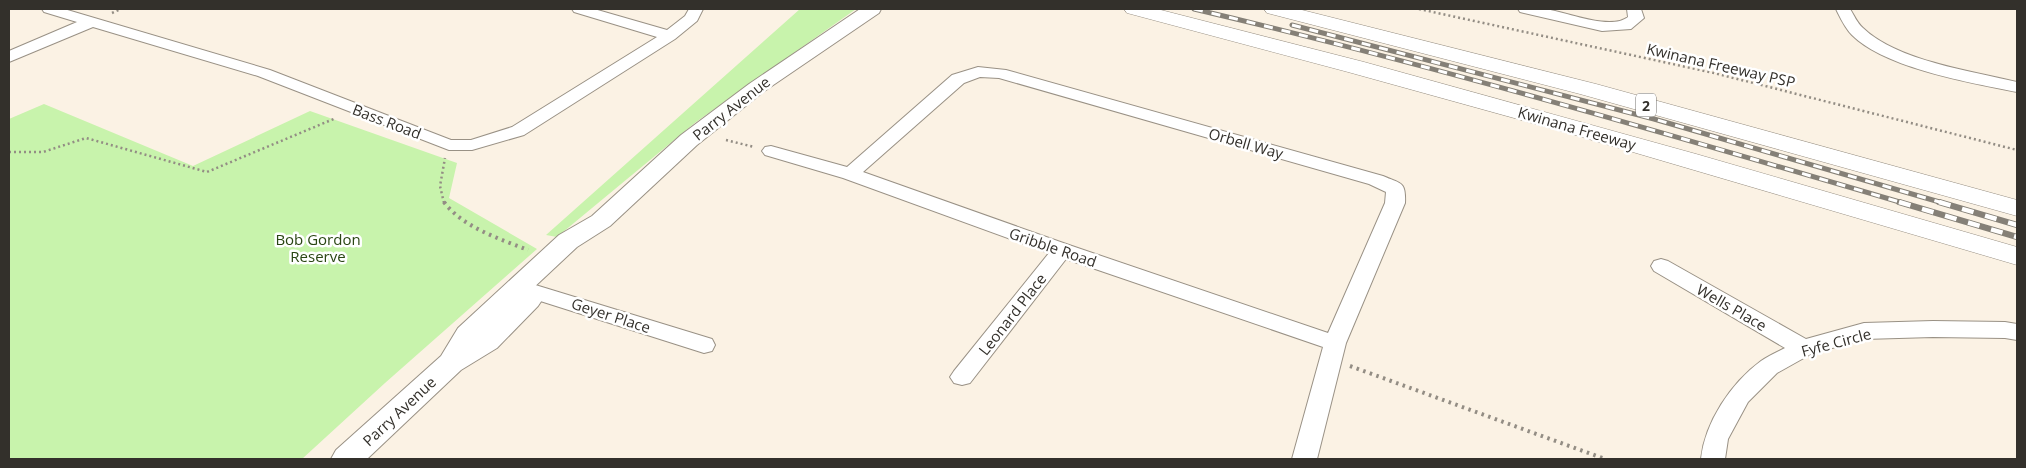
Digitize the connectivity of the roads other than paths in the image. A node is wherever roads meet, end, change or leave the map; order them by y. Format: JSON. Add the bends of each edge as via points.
{"nodes":[{"id":1,"x":49,"y":9,"type":"edge"},
{"id":2,"x":579,"y":9,"type":"edge"},
{"id":3,"x":696,"y":9,"type":"edge"},
{"id":4,"x":872,"y":9,"type":"edge"},
{"id":5,"x":1134,"y":9,"type":"edge"},
{"id":6,"x":1274,"y":9,"type":"edge"},
{"id":7,"x":1524,"y":9,"type":"edge"},
{"id":8,"x":1634,"y":9,"type":"edge"},
{"id":9,"x":1843,"y":9,"type":"edge"},
{"id":10,"x":91,"y":22,"type":"junction"},
{"id":11,"x":670,"y":36,"type":"junction"},
{"id":12,"x":9,"y":57,"type":"edge"},
{"id":13,"x":2017,"y":87,"type":"edge"},
{"id":14,"x":771,"y":152,"type":"road end"},
{"id":15,"x":850,"y":174,"type":"junction"},
{"id":16,"x":2017,"y":208,"type":"edge"},
{"id":17,"x":601,"y":221,"type":"junction"},
{"id":18,"x":1062,"y":250,"type":"junction"},
{"id":19,"x":2017,"y":256,"type":"edge"},
{"id":20,"x":1661,"y":266,"type":"dead end"},
{"id":21,"x":528,"y":289,"type":"junction"},
{"id":22,"x":2017,"y":332,"type":"edge"},
{"id":23,"x":704,"y":344,"type":"dead end"},
{"id":24,"x":1803,"y":348,"type":"junction"},
{"id":25,"x":1333,"y":351,"type":"junction"},
{"id":26,"x":962,"y":377,"type":"dead end"},
{"id":27,"x":347,"y":459,"type":"edge"},
{"id":28,"x":1305,"y":459,"type":"edge"},
{"id":29,"x":1713,"y":459,"type":"edge"}],
"edges":[{"from":1,"to":10,"type":"street","name":"Bass Road"},
{"from":2,"to":11,"type":"street"},
{"from":3,"to":11,"type":"street","name":"Bass Road","via":[[692,18]]},
{"from":4,"to":17,"type":"main road","name":"Parry Avenue","via":[[756,88],[697,134]]},
{"from":5,"to":19,"type":"highway","name":"Kwinana Freeway","via":[[1564,124]]},
{"from":6,"to":16,"type":"highway","number":"2","via":[[1588,89]]},
{"from":7,"to":8,"type":"street","via":[[1602,26],[1626,26],[1636,18]]},
{"from":9,"to":13,"type":"street","via":[[1857,31],[1886,50]]},
{"from":10,"to":11,"type":"street","name":"Bass Road","via":[[264,73],[448,145],[472,146],[518,131]]},
{"from":10,"to":12,"type":"street"},
{"from":14,"to":15,"type":"street","name":"Gribble Road"},
{"from":15,"to":18,"type":"street","name":"Gribble Road"},
{"from":15,"to":25,"type":"street","name":"Orbell Way","via":[[958,79],[978,72],[1000,73],[1376,180],[1396,189],[1394,203]]},
{"from":17,"to":21,"type":"main road","name":"Parry Avenue","via":[[568,241],[554,254]]},
{"from":17,"to":21,"type":"main road","name":"Parry Avenue","via":[[586,246]]},
{"from":18,"to":25,"type":"street","name":"Gribble Road"},
{"from":18,"to":26,"type":"street","name":"Leonard Place"},
{"from":20,"to":24,"type":"street","name":"Wells Place"},
{"from":21,"to":23,"type":"street","name":"Geyer Place"},
{"from":21,"to":27,"type":"main road","name":"Parry Avenue","via":[[487,341],[451,363]]},
{"from":22,"to":24,"type":"street","name":"Fyfe Circle","via":[[1864,331]]},
{"from":24,"to":29,"type":"street","name":"Fyfe Circle","via":[[1768,366],[1739,396],[1716,439]]},
{"from":25,"to":28,"type":"street","name":"Orbell Way"}]}
